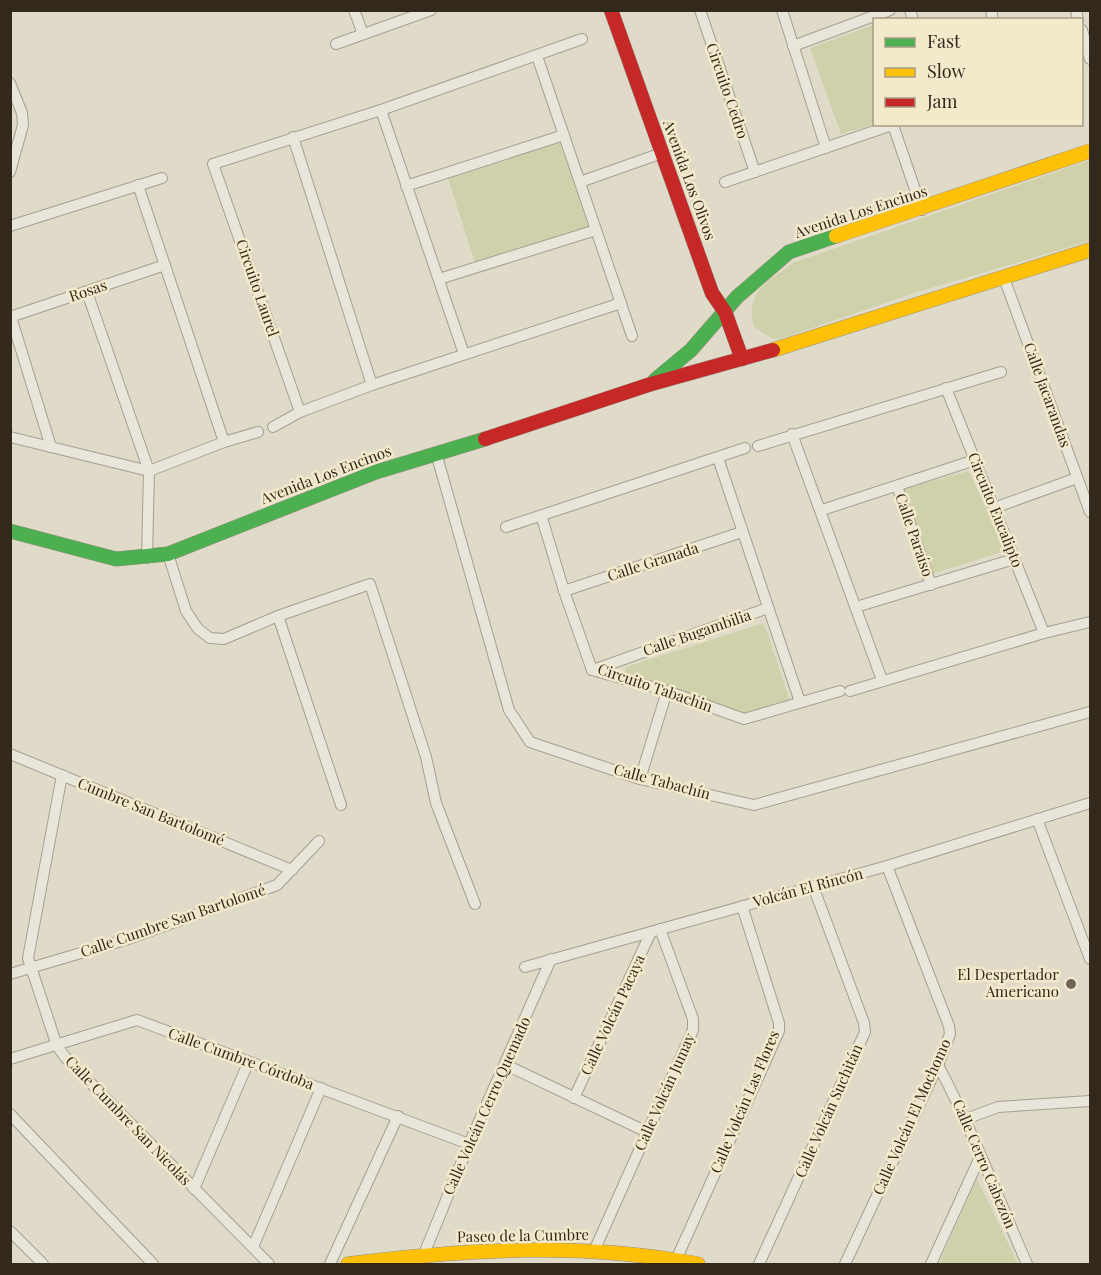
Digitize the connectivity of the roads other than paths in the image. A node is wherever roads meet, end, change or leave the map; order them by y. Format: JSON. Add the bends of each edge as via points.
{"nodes":[{"id":1,"x":354,"y":10,"type":"edge"},
{"id":2,"x":431,"y":10,"type":"edge"},
{"id":3,"x":611,"y":10,"type":"edge"},
{"id":4,"x":700,"y":10,"type":"edge"},
{"id":5,"x":782,"y":10,"type":"edge"},
{"id":6,"x":890,"y":10,"type":"edge"},
{"id":7,"x":363,"y":34,"type":"junction"},
{"id":8,"x":1083,"y":34,"type":"edge"},
{"id":9,"x":582,"y":39,"type":"dead end"},
{"id":10,"x":336,"y":44,"type":"dead end"},
{"id":11,"x":794,"y":46,"type":"junction"},
{"id":12,"x":537,"y":56,"type":"junction"},
{"id":13,"x":1090,"y":59,"type":"edge"},
{"id":14,"x":10,"y":83,"type":"edge"},
{"id":15,"x":381,"y":110,"type":"junction"},
{"id":16,"x":891,"y":126,"type":"edge"},
{"id":17,"x":894,"y":126,"type":"edge"},
{"id":18,"x":564,"y":135,"type":"junction"},
{"id":19,"x":293,"y":137,"type":"junction"},
{"id":20,"x":826,"y":147,"type":"junction"},
{"id":21,"x":1090,"y":151,"type":"edge"},
{"id":22,"x":662,"y":153,"type":"junction"},
{"id":23,"x":10,"y":172,"type":"edge"},
{"id":24,"x":754,"y":172,"type":"junction"},
{"id":25,"x":162,"y":178,"type":"dead end"},
{"id":26,"x":580,"y":182,"type":"junction"},
{"id":27,"x":725,"y":182,"type":"dead end"},
{"id":28,"x":138,"y":185,"type":"junction"},
{"id":29,"x":406,"y":186,"type":"junction"},
{"id":30,"x":922,"y":210,"type":"junction"},
{"id":31,"x":10,"y":226,"type":"edge"},
{"id":32,"x":596,"y":230,"type":"junction"},
{"id":33,"x":1090,"y":250,"type":"edge"},
{"id":34,"x":165,"y":265,"type":"junction"},
{"id":35,"x":1004,"y":278,"type":"junction"},
{"id":36,"x":439,"y":279,"type":"junction"},
{"id":37,"x":87,"y":291,"type":"junction"},
{"id":38,"x":621,"y":303,"type":"junction"},
{"id":39,"x":725,"y":312,"type":"junction"},
{"id":40,"x":11,"y":317,"type":"edge"},
{"id":41,"x":632,"y":336,"type":"dead end"},
{"id":42,"x":464,"y":354,"type":"junction"},
{"id":43,"x":742,"y":359,"type":"junction"},
{"id":44,"x":1001,"y":372,"type":"dead end"},
{"id":45,"x":651,"y":384,"type":"junction"},
{"id":46,"x":372,"y":385,"type":"junction"},
{"id":47,"x":946,"y":388,"type":"junction"},
{"id":48,"x":300,"y":412,"type":"junction"},
{"id":49,"x":273,"y":427,"type":"dead end"},
{"id":50,"x":258,"y":432,"type":"dead end"},
{"id":51,"x":792,"y":434,"type":"junction"},
{"id":52,"x":10,"y":437,"type":"edge"},
{"id":53,"x":224,"y":442,"type":"junction"},
{"id":54,"x":758,"y":446,"type":"dead end"},
{"id":55,"x":51,"y":447,"type":"junction"},
{"id":56,"x":746,"y":448,"type":"dead end"},
{"id":57,"x":436,"y":453,"type":"junction"},
{"id":58,"x":718,"y":458,"type":"junction"},
{"id":59,"x":975,"y":460,"type":"junction"},
{"id":60,"x":149,"y":471,"type":"junction"},
{"id":61,"x":1077,"y":478,"type":"junction"},
{"id":62,"x":897,"y":486,"type":"junction"},
{"id":63,"x":994,"y":508,"type":"junction"},
{"id":64,"x":822,"y":510,"type":"junction"},
{"id":65,"x":1090,"y":512,"type":"edge"},
{"id":66,"x":542,"y":518,"type":"junction"},
{"id":67,"x":506,"y":527,"type":"dead end"},
{"id":68,"x":10,"y":531,"type":"edge"},
{"id":69,"x":742,"y":532,"type":"junction"},
{"id":70,"x":168,"y":554,"type":"junction"},
{"id":71,"x":147,"y":558,"type":"junction"},
{"id":72,"x":1014,"y":559,"type":"junction"},
{"id":73,"x":931,"y":585,"type":"junction"},
{"id":74,"x":564,"y":591,"type":"junction"},
{"id":75,"x":856,"y":607,"type":"junction"},
{"id":76,"x":768,"y":608,"type":"junction"},
{"id":77,"x":278,"y":616,"type":"junction"},
{"id":78,"x":1090,"y":622,"type":"edge"},
{"id":79,"x":1044,"y":633,"type":"junction"},
{"id":80,"x":592,"y":670,"type":"junction"},
{"id":81,"x":882,"y":680,"type":"junction"},
{"id":82,"x":667,"y":691,"type":"junction"},
{"id":83,"x":800,"y":702,"type":"junction"},
{"id":84,"x":1090,"y":712,"type":"edge"},
{"id":85,"x":10,"y":754,"type":"edge"},
{"id":86,"x":62,"y":775,"type":"junction"},
{"id":87,"x":640,"y":779,"type":"junction"},
{"id":88,"x":1090,"y":803,"type":"edge"},
{"id":89,"x":341,"y":805,"type":"dead end"},
{"id":90,"x":1037,"y":819,"type":"junction"},
{"id":91,"x":319,"y":841,"type":"dead end"},
{"id":92,"x":887,"y":866,"type":"junction"},
{"id":93,"x":292,"y":870,"type":"junction"},
{"id":94,"x":813,"y":886,"type":"junction"},
{"id":95,"x":475,"y":904,"type":"dead end"},
{"id":96,"x":742,"y":906,"type":"junction"},
{"id":97,"x":655,"y":930,"type":"junction"},
{"id":98,"x":551,"y":959,"type":"junction"},
{"id":99,"x":1090,"y":959,"type":"edge"},
{"id":100,"x":525,"y":967,"type":"dead end"},
{"id":101,"x":31,"y":968,"type":"junction"},
{"id":102,"x":10,"y":974,"type":"edge"},
{"id":103,"x":57,"y":1046,"type":"junction"},
{"id":104,"x":10,"y":1059,"type":"edge"},
{"id":105,"x":248,"y":1063,"type":"junction"},
{"id":106,"x":506,"y":1065,"type":"junction"},
{"id":107,"x":938,"y":1065,"type":"junction"},
{"id":108,"x":321,"y":1088,"type":"junction"},
{"id":109,"x":574,"y":1098,"type":"junction"},
{"id":110,"x":1090,"y":1101,"type":"edge"},
{"id":111,"x":10,"y":1114,"type":"edge"},
{"id":112,"x":398,"y":1116,"type":"junction"},
{"id":113,"x":966,"y":1119,"type":"junction"},
{"id":114,"x":647,"y":1132,"type":"junction"},
{"id":115,"x":469,"y":1144,"type":"junction"},
{"id":116,"x":980,"y":1157,"type":"junction"},
{"id":117,"x":194,"y":1190,"type":"junction"},
{"id":118,"x":10,"y":1231,"type":"edge"},
{"id":119,"x":253,"y":1247,"type":"junction"},
{"id":120,"x":594,"y":1251,"type":"junction"},
{"id":121,"x":424,"y":1254,"type":"junction"},
{"id":122,"x":676,"y":1260,"type":"junction"},
{"id":123,"x":43,"y":1264,"type":"edge"},
{"id":124,"x":153,"y":1264,"type":"edge"},
{"id":125,"x":269,"y":1264,"type":"edge"},
{"id":126,"x":330,"y":1264,"type":"edge"},
{"id":127,"x":348,"y":1264,"type":"edge"},
{"id":128,"x":698,"y":1264,"type":"edge"},
{"id":129,"x":759,"y":1264,"type":"edge"},
{"id":130,"x":845,"y":1264,"type":"edge"},
{"id":131,"x":931,"y":1264,"type":"edge"},
{"id":132,"x":1027,"y":1264,"type":"edge"}],
"edges":[{"from":1,"to":7,"type":"street"},
{"from":2,"to":7,"type":"street"},
{"from":3,"to":22,"type":"street","name":"Avenida Los Olivos"},
{"from":4,"to":24,"type":"street","name":"Circuito Cedro"},
{"from":5,"to":11,"type":"street"},
{"from":6,"to":11,"type":"street"},
{"from":7,"to":10,"type":"street"},
{"from":8,"to":13,"type":"street"},
{"from":9,"to":12,"type":"street"},
{"from":11,"to":20,"type":"street"},
{"from":12,"to":15,"type":"street"},
{"from":12,"to":18,"type":"street"},
{"from":14,"to":23,"type":"street","via":[[23,125]]},
{"from":15,"to":19,"type":"street"},
{"from":15,"to":29,"type":"street"},
{"from":16,"to":20,"type":"street"},
{"from":17,"to":30,"type":"street"},
{"from":18,"to":26,"type":"street"},
{"from":18,"to":29,"type":"street"},
{"from":19,"to":46,"type":"street"},
{"from":19,"to":48,"type":"street","name":"Circuito Laurel","via":[[213,164]]},
{"from":20,"to":24,"type":"street"},
{"from":21,"to":30,"type":"street","name":"Avenida Los Encinos"},
{"from":22,"to":26,"type":"street"},
{"from":22,"to":39,"type":"street","name":"Avenida Los Olivos","via":[[712,293]]},
{"from":24,"to":27,"type":"street"},
{"from":25,"to":28,"type":"street"},
{"from":26,"to":32,"type":"street"},
{"from":28,"to":31,"type":"street"},
{"from":28,"to":34,"type":"street"},
{"from":29,"to":36,"type":"street"},
{"from":30,"to":39,"type":"street","name":"Avenida Los Encinos","via":[[789,252]]},
{"from":32,"to":36,"type":"street"},
{"from":32,"to":38,"type":"street"},
{"from":33,"to":35,"type":"street","name":"Avenida Los Encinos"},
{"from":34,"to":37,"type":"street","name":"Rosas"},
{"from":34,"to":53,"type":"street"},
{"from":35,"to":43,"type":"street","name":"Avenida Los Encinos"},
{"from":35,"to":61,"type":"street","name":"Calle Jacarandas"},
{"from":36,"to":42,"type":"street"},
{"from":37,"to":40,"type":"street","name":"Rosas"},
{"from":37,"to":60,"type":"street"},
{"from":38,"to":41,"type":"street"},
{"from":38,"to":42,"type":"street"},
{"from":39,"to":43,"type":"street","name":"Avenida Los Olivos"},
{"from":39,"to":45,"type":"street","name":"Avenida Los Encinos","via":[[691,350]]},
{"from":40,"to":55,"type":"street"},
{"from":42,"to":46,"type":"street"},
{"from":43,"to":45,"type":"street","name":"Avenida Los Encinos"},
{"from":44,"to":47,"type":"street"},
{"from":45,"to":57,"type":"street","name":"Avenida Los Encinos"},
{"from":46,"to":48,"type":"street"},
{"from":47,"to":51,"type":"street"},
{"from":47,"to":59,"type":"street","name":"Circuito Eucalipto"},
{"from":48,"to":49,"type":"street"},
{"from":50,"to":53,"type":"street"},
{"from":51,"to":54,"type":"street"},
{"from":51,"to":64,"type":"street"},
{"from":52,"to":55,"type":"street"},
{"from":53,"to":60,"type":"street"},
{"from":55,"to":60,"type":"street"},
{"from":56,"to":58,"type":"street"},
{"from":57,"to":70,"type":"street","name":"Avenida Los Encinos","via":[[376,472]]},
{"from":57,"to":87,"type":"street","name":"Calle Tabachín","via":[[509,710],[530,742]]},
{"from":58,"to":66,"type":"street"},
{"from":58,"to":69,"type":"street"},
{"from":59,"to":62,"type":"street"},
{"from":59,"to":63,"type":"street","name":"Circuito Eucalipto"},
{"from":60,"to":71,"type":"street"},
{"from":61,"to":63,"type":"street"},
{"from":61,"to":65,"type":"street","name":"Calle Jacarandas"},
{"from":62,"to":64,"type":"street"},
{"from":62,"to":73,"type":"street","name":"Calle Paraíso"},
{"from":63,"to":72,"type":"street","name":"Circuito Eucalipto"},
{"from":64,"to":75,"type":"street"},
{"from":66,"to":67,"type":"street"},
{"from":66,"to":74,"type":"street","name":"Circuito Tabachin"},
{"from":68,"to":71,"type":"street","name":"Avenida Los Encinos","via":[[116,559]]},
{"from":69,"to":74,"type":"street","name":"Calle Granada"},
{"from":69,"to":76,"type":"street"},
{"from":70,"to":71,"type":"street","name":"Avenida Los Encinos"},
{"from":70,"to":77,"type":"street","via":[[186,611],[210,638],[224,639]]},
{"from":72,"to":73,"type":"street"},
{"from":72,"to":79,"type":"street","name":"Circuito Eucalipto"},
{"from":73,"to":75,"type":"street"},
{"from":74,"to":80,"type":"street","name":"Circuito Tabachin"},
{"from":75,"to":81,"type":"street"},
{"from":76,"to":80,"type":"street","name":"Calle Bugambilia"},
{"from":76,"to":83,"type":"street"},
{"from":77,"to":89,"type":"street"},
{"from":77,"to":95,"type":"street","via":[[370,584],[426,757],[436,803]]},
{"from":78,"to":79,"type":"street"},
{"from":79,"to":81,"type":"street"},
{"from":80,"to":82,"type":"street","name":"Circuito Tabachin"},
{"from":81,"to":83,"type":"street","name":"Circuito Tabachin"},
{"from":82,"to":83,"type":"street","name":"Circuito Tabachin","via":[[744,719]]},
{"from":82,"to":87,"type":"street"},
{"from":84,"to":87,"type":"street","name":"Calle Tabachín","via":[[754,805]]},
{"from":85,"to":86,"type":"street","name":"Cumbre San Bartolomé"},
{"from":86,"to":93,"type":"street","name":"Cumbre San Bartolomé"},
{"from":86,"to":101,"type":"street","name":"Calle Cumbre San Nicolás","via":[[28,958]]},
{"from":88,"to":90,"type":"street","name":"Volcán El Rincón"},
{"from":90,"to":92,"type":"street","name":"Volcán El Rincón"},
{"from":90,"to":99,"type":"street"},
{"from":91,"to":93,"type":"street","name":"Calle Cumbre San Bartolomé"},
{"from":92,"to":94,"type":"street","name":"Volcán El Rincón"},
{"from":92,"to":107,"type":"street","name":"Calle Volcán El Mochomo","via":[[949,1026],[950,1034]]},
{"from":93,"to":101,"type":"street","name":"Calle Cumbre San Bartolomé","via":[[277,885],[128,939]]},
{"from":94,"to":96,"type":"street","name":"Volcán El Rincón"},
{"from":94,"to":129,"type":"street","name":"Calle Volcán Suchitán","via":[[865,1032]]},
{"from":96,"to":97,"type":"street","name":"Volcán El Rincón"},
{"from":96,"to":122,"type":"street","name":"Calle Volcán Las Flores","via":[[779,1031]]},
{"from":97,"to":98,"type":"street","name":"Volcán El Rincón"},
{"from":97,"to":109,"type":"street","name":"Calle Volcán Pacaya"},
{"from":97,"to":114,"type":"street","name":"Calle Volcán Jumay","via":[[693,1019],[693,1030]]},
{"from":98,"to":100,"type":"street","name":"Volcán El Rincón"},
{"from":98,"to":106,"type":"street","name":"Calle Volcán Cerro Quemado"},
{"from":101,"to":102,"type":"street","name":"Calle Cumbre San Bartolomé"},
{"from":101,"to":103,"type":"street","name":"Calle Cumbre San Nicolás"},
{"from":103,"to":104,"type":"street","name":"Calle Cumbre Córdoba"},
{"from":103,"to":105,"type":"street","name":"Calle Cumbre Córdoba","via":[[136,1020]]},
{"from":103,"to":117,"type":"street","name":"Calle Cumbre San Nicolás"},
{"from":105,"to":108,"type":"street","name":"Calle Cumbre Córdoba"},
{"from":105,"to":117,"type":"street"},
{"from":106,"to":109,"type":"street"},
{"from":106,"to":115,"type":"street","name":"Calle Volcán Cerro Quemado"},
{"from":107,"to":113,"type":"street","name":"Calle Cerro Cabezón"},
{"from":107,"to":130,"type":"street","name":"Calle Volcán El Mochomo"},
{"from":108,"to":112,"type":"street","name":"Calle Cumbre Córdoba"},
{"from":108,"to":119,"type":"street"},
{"from":109,"to":114,"type":"street"},
{"from":110,"to":113,"type":"street","via":[[998,1107]]},
{"from":111,"to":124,"type":"street"},
{"from":112,"to":115,"type":"street","name":"Calle Cumbre Córdoba"},
{"from":112,"to":126,"type":"street"},
{"from":113,"to":116,"type":"street","name":"Calle Cerro Cabezón"},
{"from":114,"to":120,"type":"street","name":"Calle Volcán Jumay"},
{"from":115,"to":121,"type":"street","name":"Calle Volcán Cerro Quemado"},
{"from":116,"to":131,"type":"street"},
{"from":116,"to":132,"type":"street","name":"Calle Cerro Cabezón"},
{"from":117,"to":119,"type":"street","name":"Calle Cumbre San Nicolás"},
{"from":118,"to":123,"type":"street"},
{"from":119,"to":125,"type":"street","name":"Calle Cumbre San Nicolás"},
{"from":120,"to":121,"type":"street","name":"Paseo de la Cumbre"},
{"from":120,"to":122,"type":"street","name":"Paseo de la Cumbre"},
{"from":121,"to":127,"type":"street","name":"Paseo de la Cumbre"},
{"from":122,"to":128,"type":"street","name":"Paseo de la Cumbre"}]}
